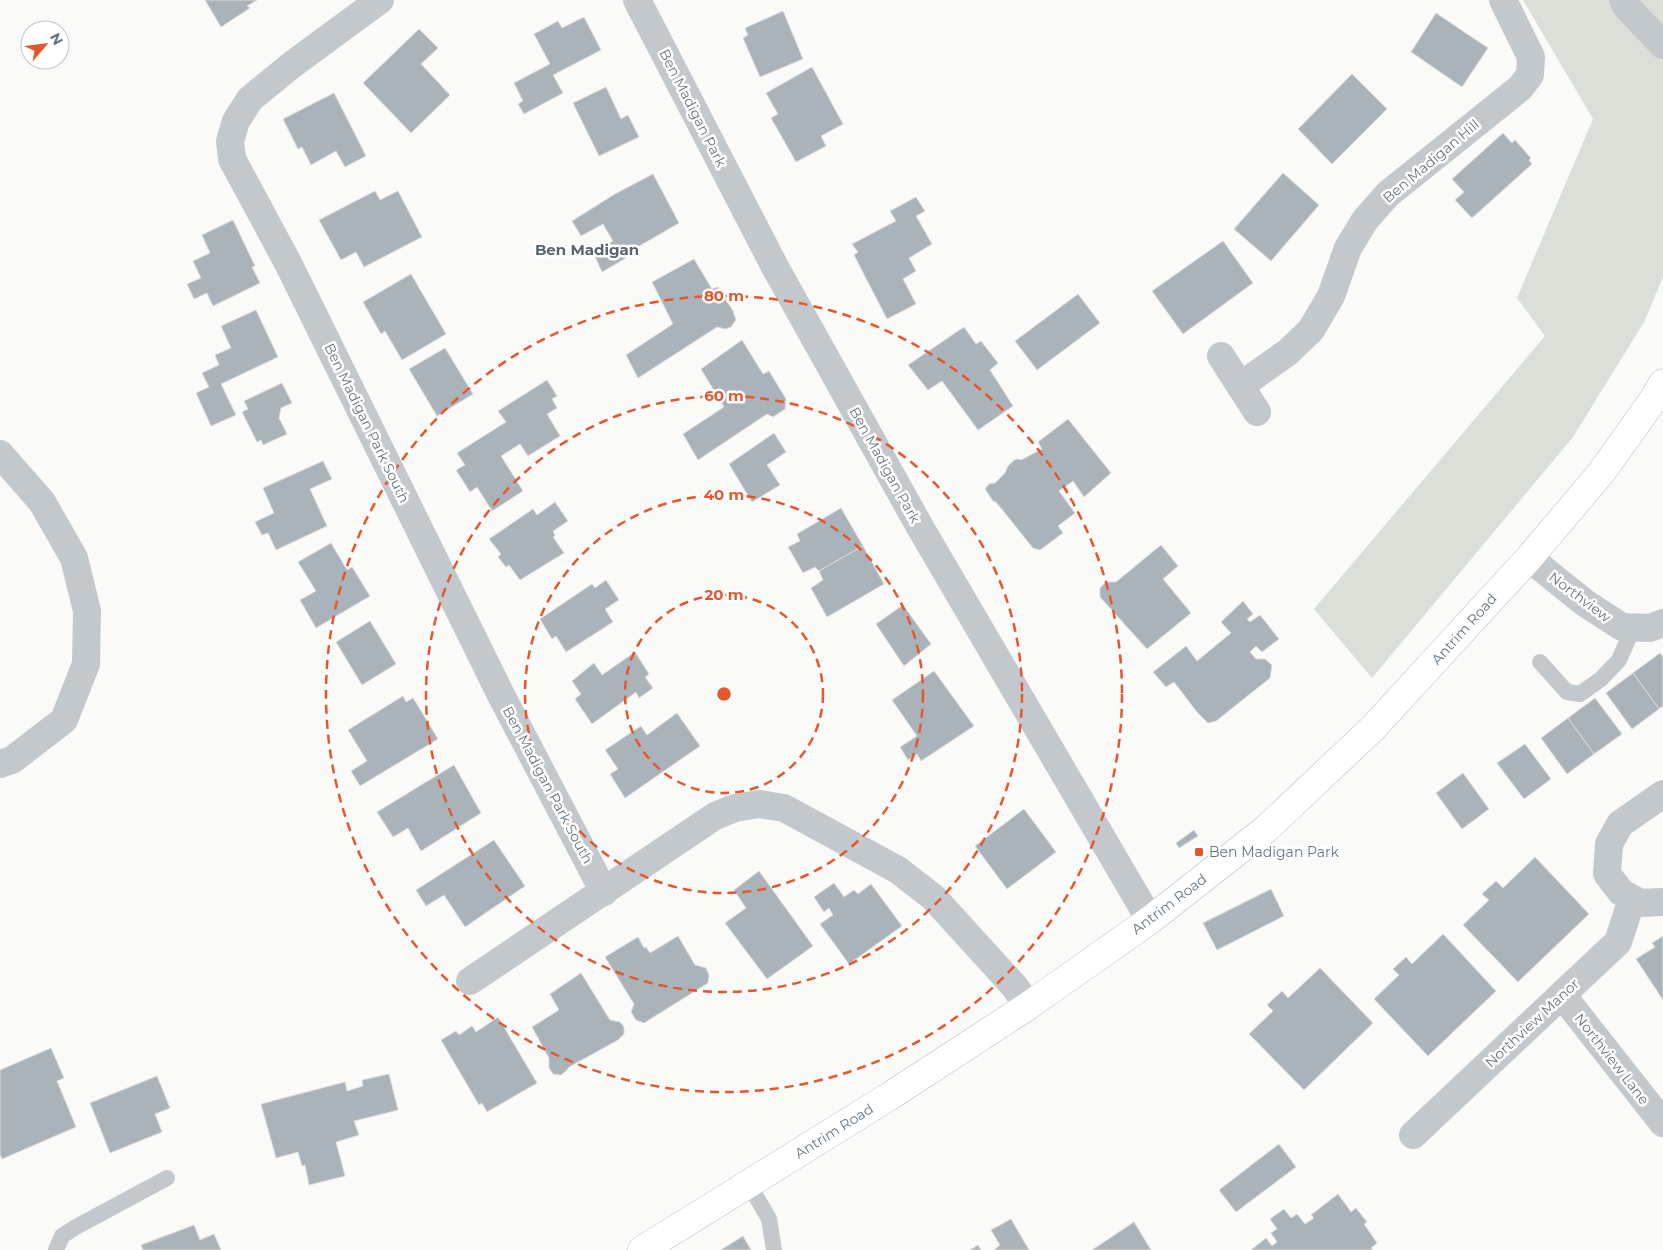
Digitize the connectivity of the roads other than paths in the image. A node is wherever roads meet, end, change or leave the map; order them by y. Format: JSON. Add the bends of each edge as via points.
{"nodes":[{"id":1,"x":380,"y":0,"type":"edge"},
{"id":2,"x":637,"y":0,"type":"edge"},
{"id":3,"x":1502,"y":0,"type":"edge"},
{"id":4,"x":1623,"y":0,"type":"edge"},
{"id":5,"x":1663,"y":45,"type":"edge"},
{"id":6,"x":1221,"y":356,"type":"dead end"},
{"id":7,"x":1663,"y":384,"type":"edge"},
{"id":8,"x":1240,"y":386,"type":"junction"},
{"id":9,"x":1257,"y":412,"type":"dead end"},
{"id":10,"x":0,"y":454,"type":"edge"},
{"id":11,"x":1529,"y":558,"type":"junction"},
{"id":12,"x":1663,"y":623,"type":"edge"},
{"id":13,"x":1633,"y":628,"type":"junction"},
{"id":14,"x":1540,"y":662,"type":"dead end"},
{"id":15,"x":0,"y":764,"type":"edge"},
{"id":16,"x":1663,"y":794,"type":"edge"},
{"id":17,"x":604,"y":892,"type":"junction"},
{"id":18,"x":1632,"y":898,"type":"junction"},
{"id":19,"x":1663,"y":902,"type":"edge"},
{"id":20,"x":1150,"y":920,"type":"junction"},
{"id":21,"x":470,"y":981,"type":"dead end"},
{"id":22,"x":1562,"y":995,"type":"junction"},
{"id":23,"x":1028,"y":1006,"type":"junction"},
{"id":24,"x":1663,"y":1123,"type":"edge"},
{"id":25,"x":1413,"y":1134,"type":"dead end"},
{"id":26,"x":167,"y":1178,"type":"dead end"},
{"id":27,"x":749,"y":1184,"type":"junction"},
{"id":28,"x":56,"y":1250,"type":"edge"},
{"id":29,"x":642,"y":1250,"type":"edge"},
{"id":30,"x":774,"y":1250,"type":"edge"}],
"edges":[{"from":1,"to":17,"type":"street","name":"Ben Madigan Park South","via":[[250,99],[236,121],[230,141],[232,160],[288,263],[501,695]]},
{"from":2,"to":20,"type":"street","name":"Ben Madigan Park","via":[[775,267],[920,528]]},
{"from":3,"to":8,"type":"street","name":"Ben Madigan Hill","via":[[1531,57],[1530,75],[1520,88],[1382,200],[1348,248],[1331,296],[1311,330],[1288,352]]},
{"from":4,"to":5,"type":"street"},
{"from":6,"to":8,"type":"street"},
{"from":7,"to":11,"type":"main road","name":"Antrim Road","via":[[1601,473]]},
{"from":8,"to":9,"type":"street"},
{"from":10,"to":15,"type":"street","via":[[42,502],[74,558],[87,612],[86,664],[64,720],[12,760]]},
{"from":11,"to":13,"type":"street","name":"Northview","via":[[1606,618],[1622,627]]},
{"from":11,"to":20,"type":"main road","name":"Antrim Road","via":[[1373,728],[1266,829]]},
{"from":12,"to":13,"type":"street","name":"Northview","via":[[1650,628]]},
{"from":13,"to":14,"type":"lane","via":[[1619,660],[1580,694],[1567,692]]},
{"from":16,"to":18,"type":"street","via":[[1620,824],[1609,844],[1607,874],[1621,892]]},
{"from":17,"to":21,"type":"street"},
{"from":17,"to":23,"type":"street","via":[[715,816],[759,804],[784,808],[898,870],[934,898]]},
{"from":18,"to":19,"type":"street","via":[[1640,903]]},
{"from":18,"to":22,"type":"street","name":"Northview Manor","via":[[1618,942]]},
{"from":20,"to":23,"type":"main road","name":"Antrim Road"},
{"from":22,"to":24,"type":"street","name":"Northview Lane"},
{"from":22,"to":25,"type":"street","name":"Northview Manor"},
{"from":23,"to":27,"type":"main road","name":"Antrim Road"},
{"from":26,"to":28,"type":"lane","via":[[62,1236]]},
{"from":27,"to":29,"type":"main road","name":"Antrim Road"},
{"from":27,"to":30,"type":"lane","via":[[769,1219]]}]}
